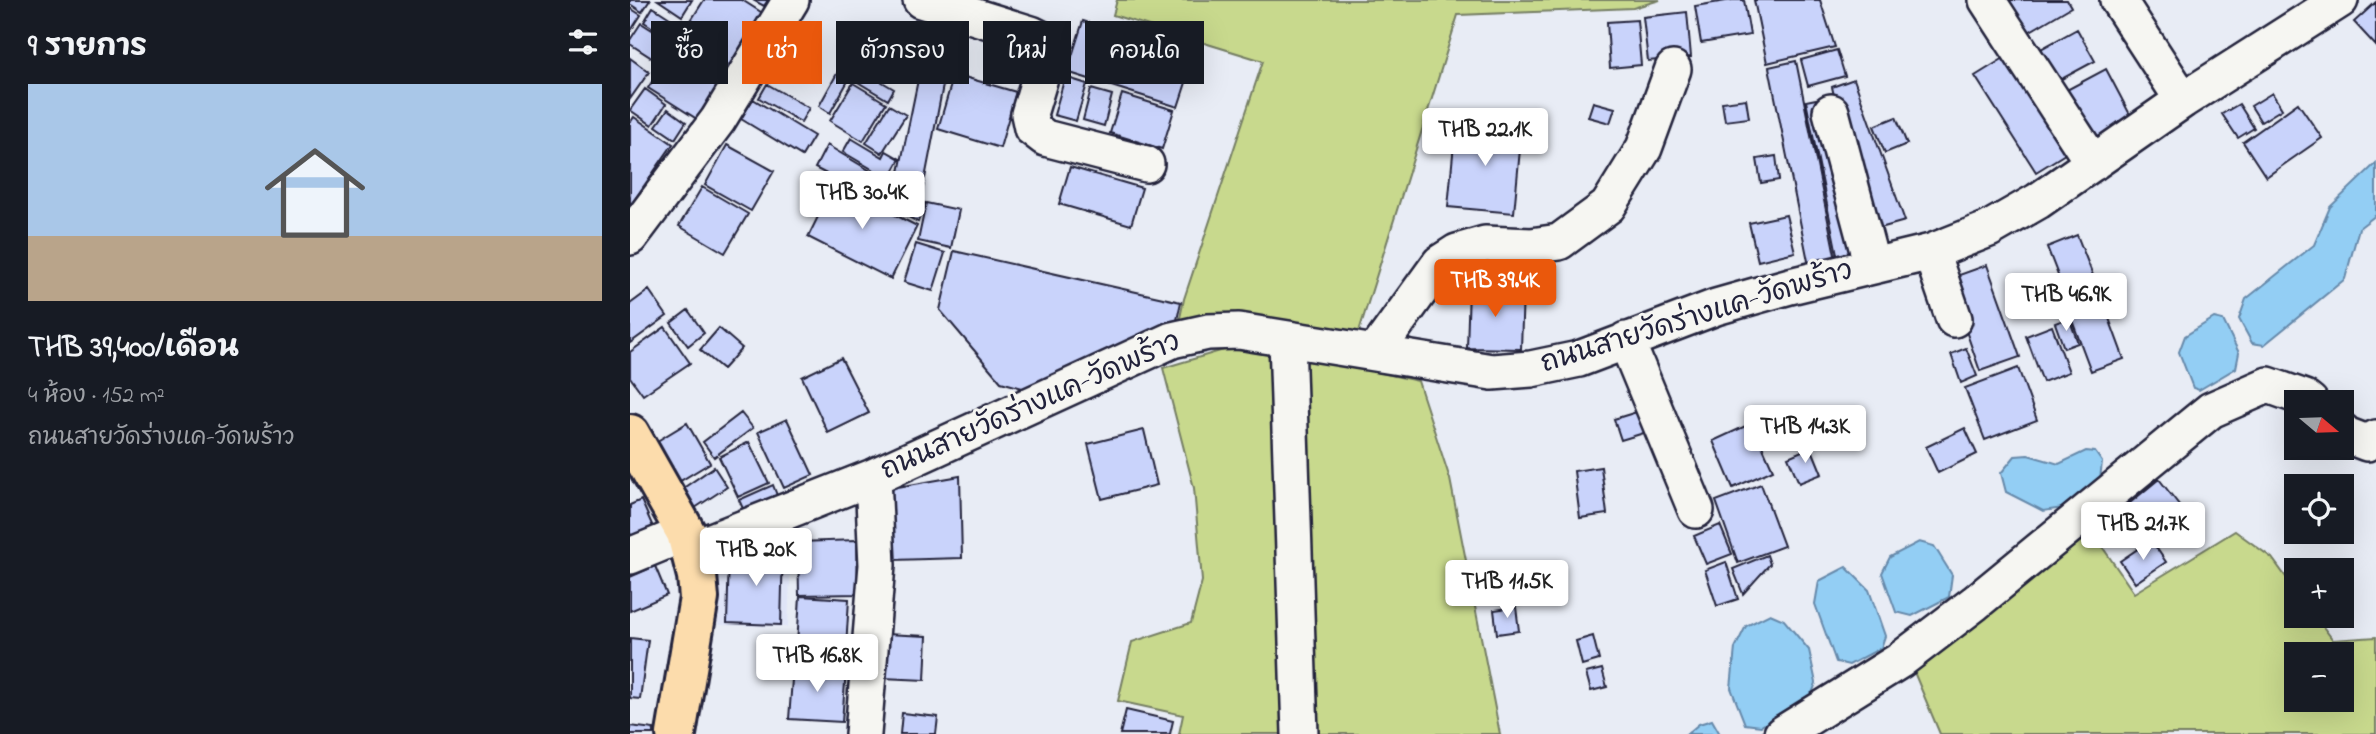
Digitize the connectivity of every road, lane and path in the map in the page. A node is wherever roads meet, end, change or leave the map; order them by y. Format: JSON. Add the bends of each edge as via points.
{"nodes":[{"id":1,"x":791,"y":0,"type":"edge"},
{"id":2,"x":921,"y":0,"type":"edge"},
{"id":3,"x":1986,"y":0,"type":"edge"},
{"id":4,"x":2340,"y":0,"type":"edge"},
{"id":5,"x":2132,"y":4,"type":"edge"},
{"id":6,"x":1673,"y":69,"type":"dead end"},
{"id":7,"x":2183,"y":100,"type":"junction"},
{"id":8,"x":1831,"y":112,"type":"dead end"},
{"id":9,"x":2093,"y":163,"type":"junction"},
{"id":10,"x":1146,"y":164,"type":"dead end"},
{"id":11,"x":630,"y":237,"type":"edge"},
{"id":12,"x":1931,"y":252,"type":"junction"},
{"id":13,"x":1872,"y":266,"type":"junction"},
{"id":14,"x":1954,"y":319,"type":"dead end"},
{"id":15,"x":1287,"y":339,"type":"junction"},
{"id":16,"x":1626,"y":340,"type":"junction"},
{"id":17,"x":1375,"y":353,"type":"junction"},
{"id":18,"x":2284,"y":390,"type":"edge"},
{"id":19,"x":630,"y":434,"type":"edge"},
{"id":20,"x":2354,"y":438,"type":"edge"},
{"id":21,"x":2376,"y":438,"type":"edge"},
{"id":22,"x":873,"y":477,"type":"junction"},
{"id":23,"x":1696,"y":510,"type":"dead end"},
{"id":24,"x":689,"y":541,"type":"junction"},
{"id":25,"x":630,"y":556,"type":"edge"},
{"id":26,"x":676,"y":734,"type":"edge"},
{"id":27,"x":863,"y":734,"type":"edge"},
{"id":28,"x":1300,"y":734,"type":"edge"},
{"id":29,"x":1782,"y":734,"type":"edge"}],
"edges":[{"from":1,"to":11,"type":"street","via":[[718,120]]},
{"from":2,"to":10,"type":"street","via":[[1041,39],[1048,51],[1029,114],[1032,128],[1045,138]]},
{"from":3,"to":9,"type":"street"},
{"from":4,"to":7,"type":"street","name":"ถนนสายวัดร่างแค-วัดพร้าว"},
{"from":5,"to":7,"type":"street"},
{"from":6,"to":17,"type":"street","via":[[1644,148],[1608,206],[1559,242],[1485,244],[1457,252],[1440,263]]},
{"from":7,"to":9,"type":"street","name":"ถนนสายวัดร่างแค-วัดพร้าว"},
{"from":8,"to":13,"type":"street"},
{"from":9,"to":12,"type":"street","name":"ถนนสายวัดร่างแค-วัดพร้าว","via":[[1989,229]]},
{"from":12,"to":13,"type":"street","name":"ถนนสายวัดร่างแค-วัดพร้าว"},
{"from":12,"to":14,"type":"street"},
{"from":13,"to":16,"type":"street","name":"ถนนสายวัดร่างแค-วัดพร้าว","via":[[1716,307]]},
{"from":15,"to":17,"type":"street","name":"ถนนสายวัดร่างแค-วัดพร้าว"},
{"from":15,"to":22,"type":"street","name":"ถนนสายวัดร่างแค-วัดพร้าว","via":[[1218,331],[1172,340]]},
{"from":15,"to":28,"type":"street"},
{"from":16,"to":17,"type":"street","name":"ถนนสายวัดร่างแค-วัดพร้าว","via":[[1579,359],[1492,372]]},
{"from":16,"to":23,"type":"street"},
{"from":18,"to":29,"type":"street","via":[[2268,384],[2211,410],[1899,661]]},
{"from":19,"to":24,"type":"main road"},
{"from":20,"to":21,"type":"street","via":[[2367,443]]},
{"from":22,"to":24,"type":"street","name":"ถนนสายวัดร่างแค-วัดพร้าว"},
{"from":22,"to":27,"type":"street","via":[[877,565]]},
{"from":24,"to":25,"type":"street","name":"ถนนสายวัดร่างแค-วัดพร้าว"},
{"from":24,"to":26,"type":"main road","via":[[699,598]]}]}
